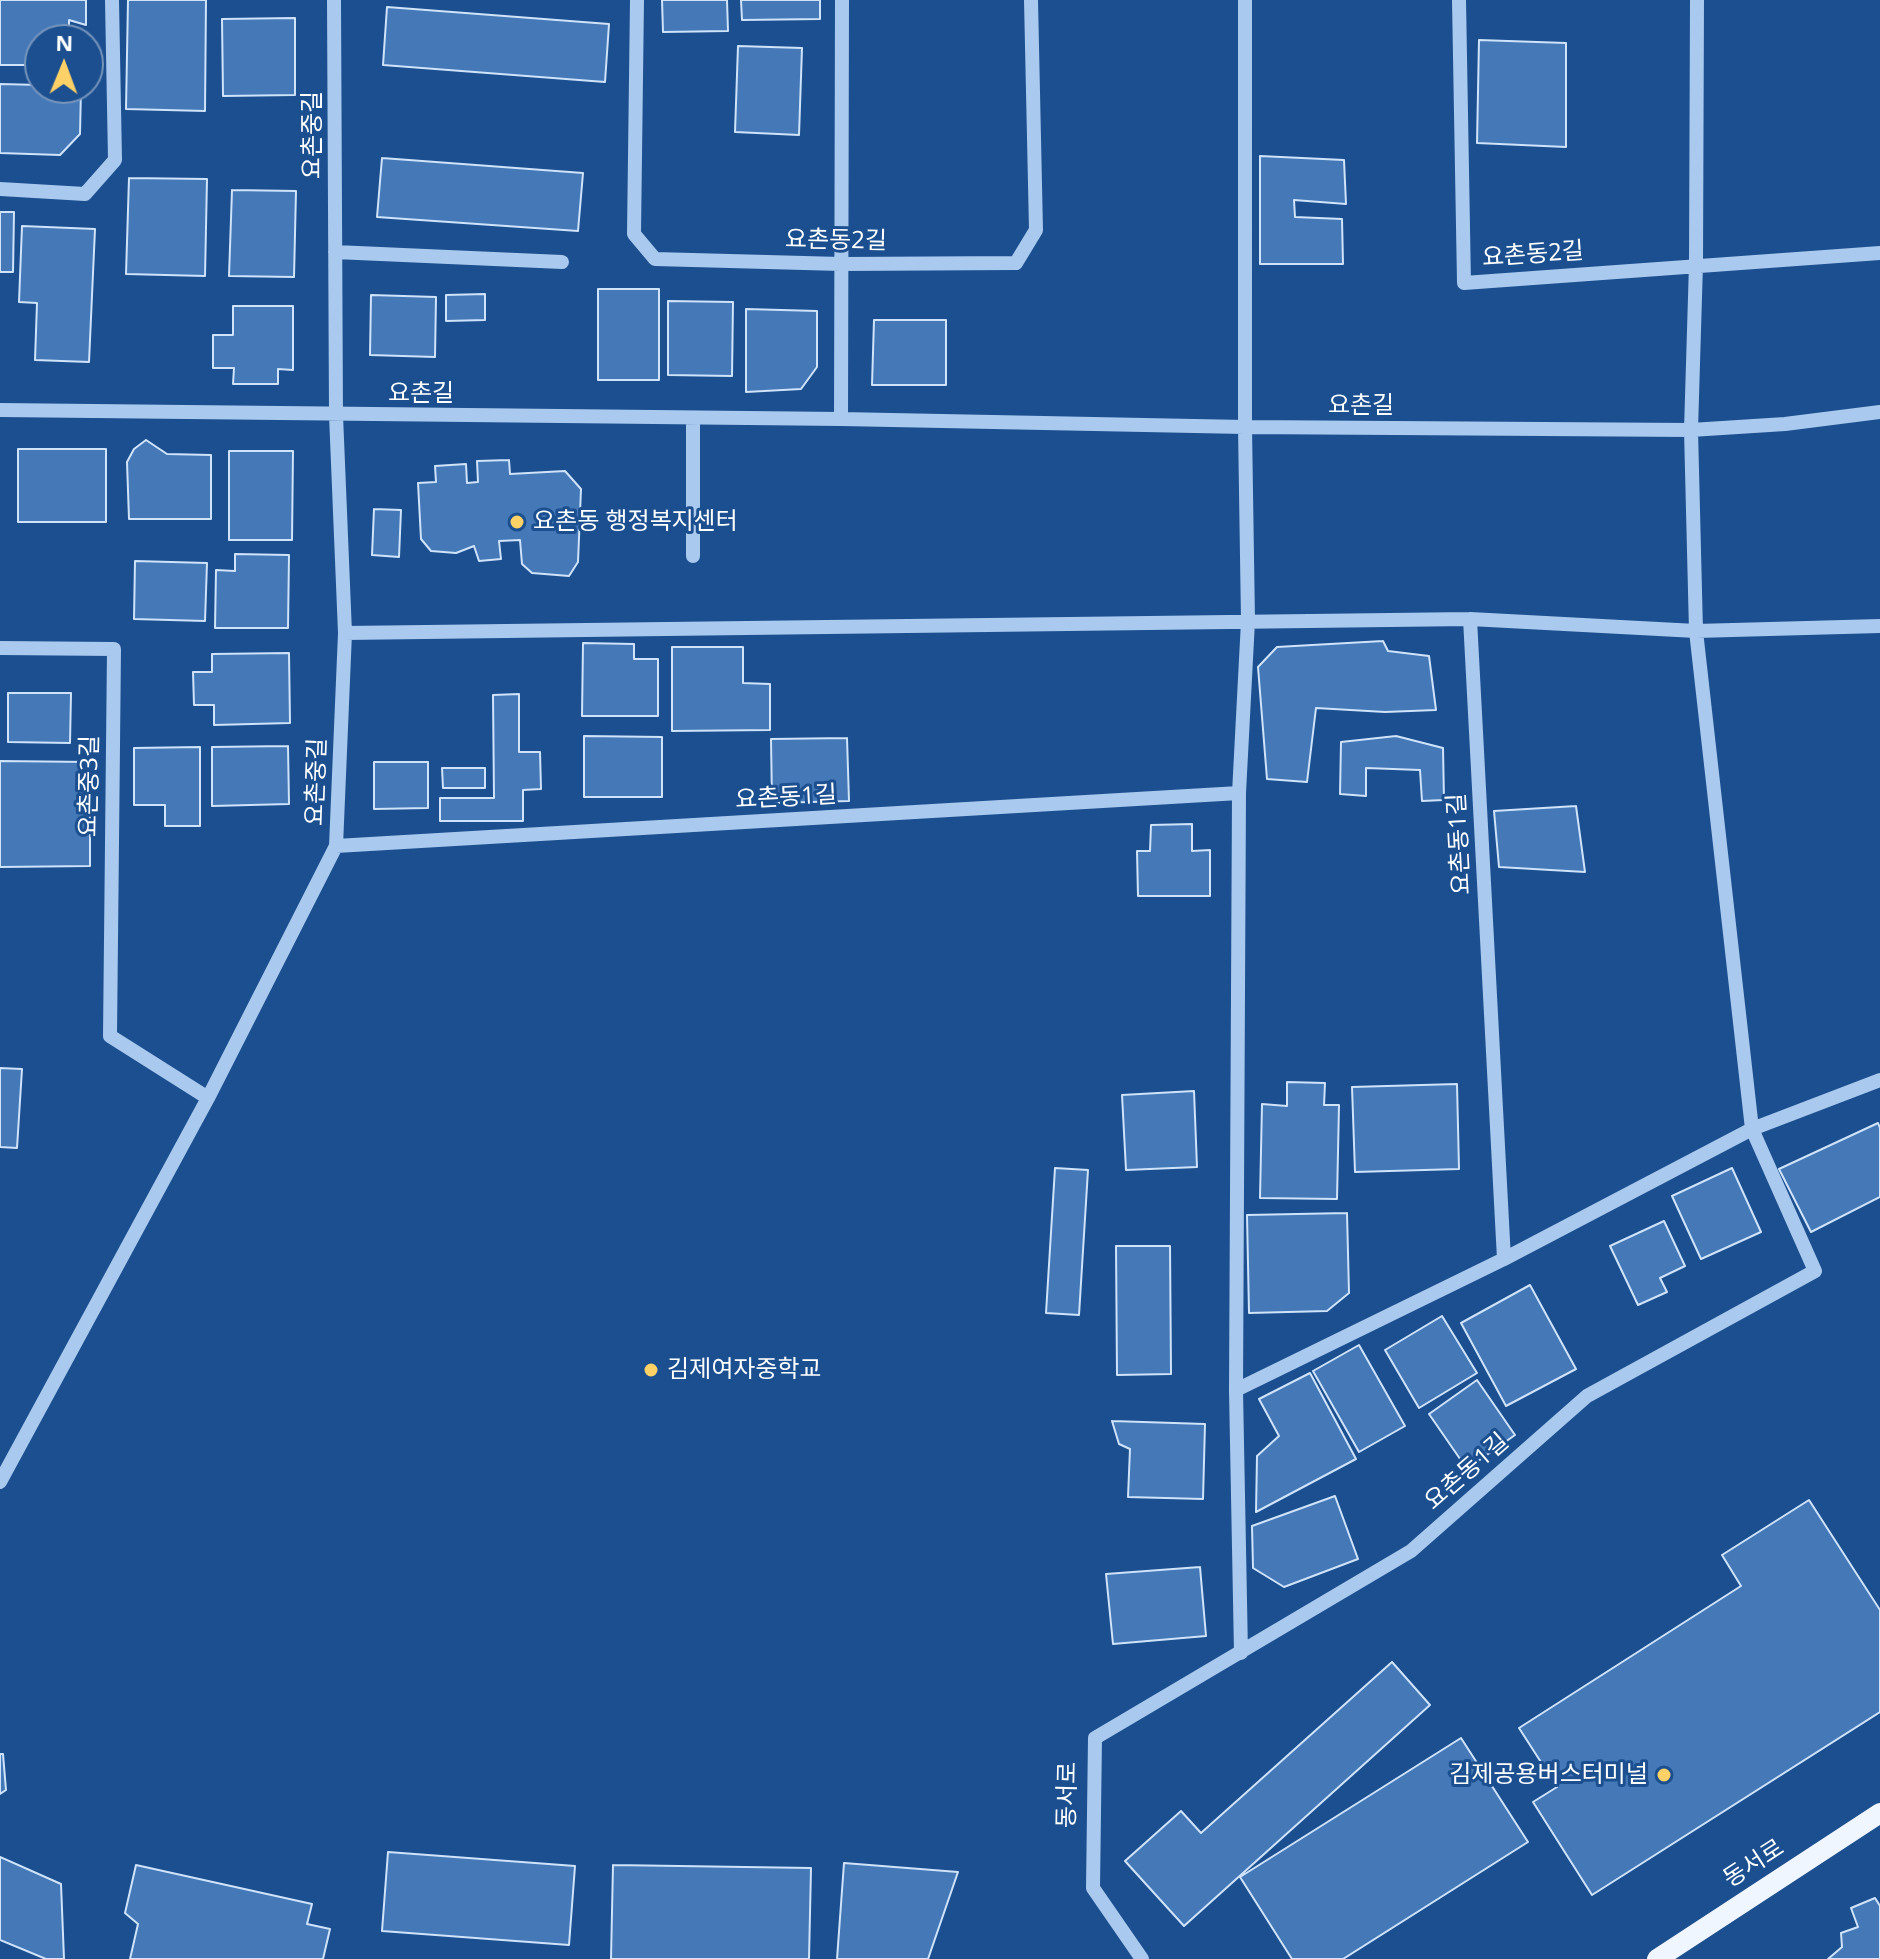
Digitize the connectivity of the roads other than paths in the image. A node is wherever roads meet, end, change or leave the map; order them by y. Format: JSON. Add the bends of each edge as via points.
{"nodes":[{"id":1,"x":112,"y":0,"type":"edge"},
{"id":2,"x":334,"y":0,"type":"edge"},
{"id":3,"x":637,"y":0,"type":"edge"},
{"id":4,"x":842,"y":0,"type":"edge"},
{"id":5,"x":1031,"y":0,"type":"edge"},
{"id":6,"x":1245,"y":0,"type":"edge"},
{"id":7,"x":1459,"y":0,"type":"edge"},
{"id":8,"x":1697,"y":0,"type":"edge"},
{"id":9,"x":0,"y":189,"type":"edge"},
{"id":10,"x":335,"y":252,"type":"junction"},
{"id":11,"x":1880,"y":253,"type":"edge"},
{"id":12,"x":562,"y":262,"type":"dead end"},
{"id":13,"x":841,"y":264,"type":"junction"},
{"id":14,"x":1696,"y":264,"type":"junction"},
{"id":15,"x":0,"y":410,"type":"edge"},
{"id":16,"x":1880,"y":412,"type":"edge"},
{"id":17,"x":336,"y":415,"type":"junction"},
{"id":18,"x":693,"y":418,"type":"junction"},
{"id":19,"x":841,"y":419,"type":"junction"},
{"id":20,"x":1245,"y":427,"type":"junction"},
{"id":21,"x":1691,"y":430,"type":"junction"},
{"id":22,"x":693,"y":556,"type":"dead end"},
{"id":23,"x":1470,"y":619,"type":"junction"},
{"id":24,"x":1248,"y":621,"type":"junction"},
{"id":25,"x":1880,"y":626,"type":"edge"},
{"id":26,"x":1696,"y":631,"type":"junction"},
{"id":27,"x":345,"y":633,"type":"junction"},
{"id":28,"x":0,"y":648,"type":"edge"},
{"id":29,"x":1239,"y":793,"type":"junction"},
{"id":30,"x":336,"y":846,"type":"junction"},
{"id":31,"x":1880,"y":1080,"type":"edge"},
{"id":32,"x":208,"y":1098,"type":"junction"},
{"id":33,"x":1752,"y":1129,"type":"junction"},
{"id":34,"x":1504,"y":1259,"type":"junction"},
{"id":35,"x":1236,"y":1390,"type":"junction"},
{"id":36,"x":0,"y":1482,"type":"edge"},
{"id":37,"x":1241,"y":1653,"type":"junction"},
{"id":38,"x":1880,"y":1813,"type":"edge"},
{"id":39,"x":1142,"y":1959,"type":"edge"},
{"id":40,"x":1657,"y":1959,"type":"edge"}],
"edges":[{"from":1,"to":9,"type":"street","via":[[115,160],[85,194]]},
{"from":2,"to":10,"type":"street","name":"요촌중길"},
{"from":3,"to":13,"type":"street","name":"요촌동2길","via":[[634,234],[655,259]]},
{"from":4,"to":13,"type":"street"},
{"from":5,"to":13,"type":"street","name":"요촌동2길","via":[[1036,230],[1016,263]]},
{"from":6,"to":20,"type":"street"},
{"from":7,"to":14,"type":"street","name":"요촌동2길","via":[[1464,283]]},
{"from":8,"to":14,"type":"street"},
{"from":10,"to":12,"type":"street"},
{"from":10,"to":17,"type":"street","name":"요촌중길"},
{"from":11,"to":14,"type":"street","name":"요촌동2길"},
{"from":13,"to":19,"type":"street"},
{"from":14,"to":21,"type":"street","name":"요촌동1길"},
{"from":15,"to":17,"type":"street","name":"요촌길"},
{"from":16,"to":21,"type":"street","name":"요촌길"},
{"from":17,"to":18,"type":"street","name":"요촌길"},
{"from":17,"to":27,"type":"street","name":"요촌중길"},
{"from":18,"to":19,"type":"street","name":"요촌길"},
{"from":18,"to":22,"type":"street"},
{"from":19,"to":20,"type":"street","name":"요촌길"},
{"from":20,"to":21,"type":"street","name":"요촌길"},
{"from":20,"to":24,"type":"street"},
{"from":21,"to":26,"type":"street","name":"요촌동1길"},
{"from":23,"to":24,"type":"street"},
{"from":23,"to":26,"type":"street"},
{"from":23,"to":34,"type":"street","name":"요촌동1길"},
{"from":24,"to":27,"type":"street"},
{"from":24,"to":29,"type":"street"},
{"from":25,"to":26,"type":"street"},
{"from":26,"to":33,"type":"street","name":"요촌동1길"},
{"from":27,"to":30,"type":"street","name":"요촌중길"},
{"from":28,"to":32,"type":"street","name":"요촌중3길","via":[[114,649],[110,1036]]},
{"from":29,"to":30,"type":"street","name":"요촌동1길"},
{"from":29,"to":35,"type":"street"},
{"from":30,"to":32,"type":"street","name":"요촌중길"},
{"from":31,"to":33,"type":"street"},
{"from":32,"to":36,"type":"street","name":"요촌중길"},
{"from":33,"to":34,"type":"street"},
{"from":33,"to":37,"type":"street","name":"요촌동1길","via":[[1815,1271],[1587,1396],[1411,1551]]},
{"from":34,"to":35,"type":"street"},
{"from":35,"to":37,"type":"street"},
{"from":37,"to":39,"type":"street","name":"동서로","via":[[1095,1738],[1093,1888]]},
{"from":38,"to":40,"type":"main road","name":"동서로"}]}
